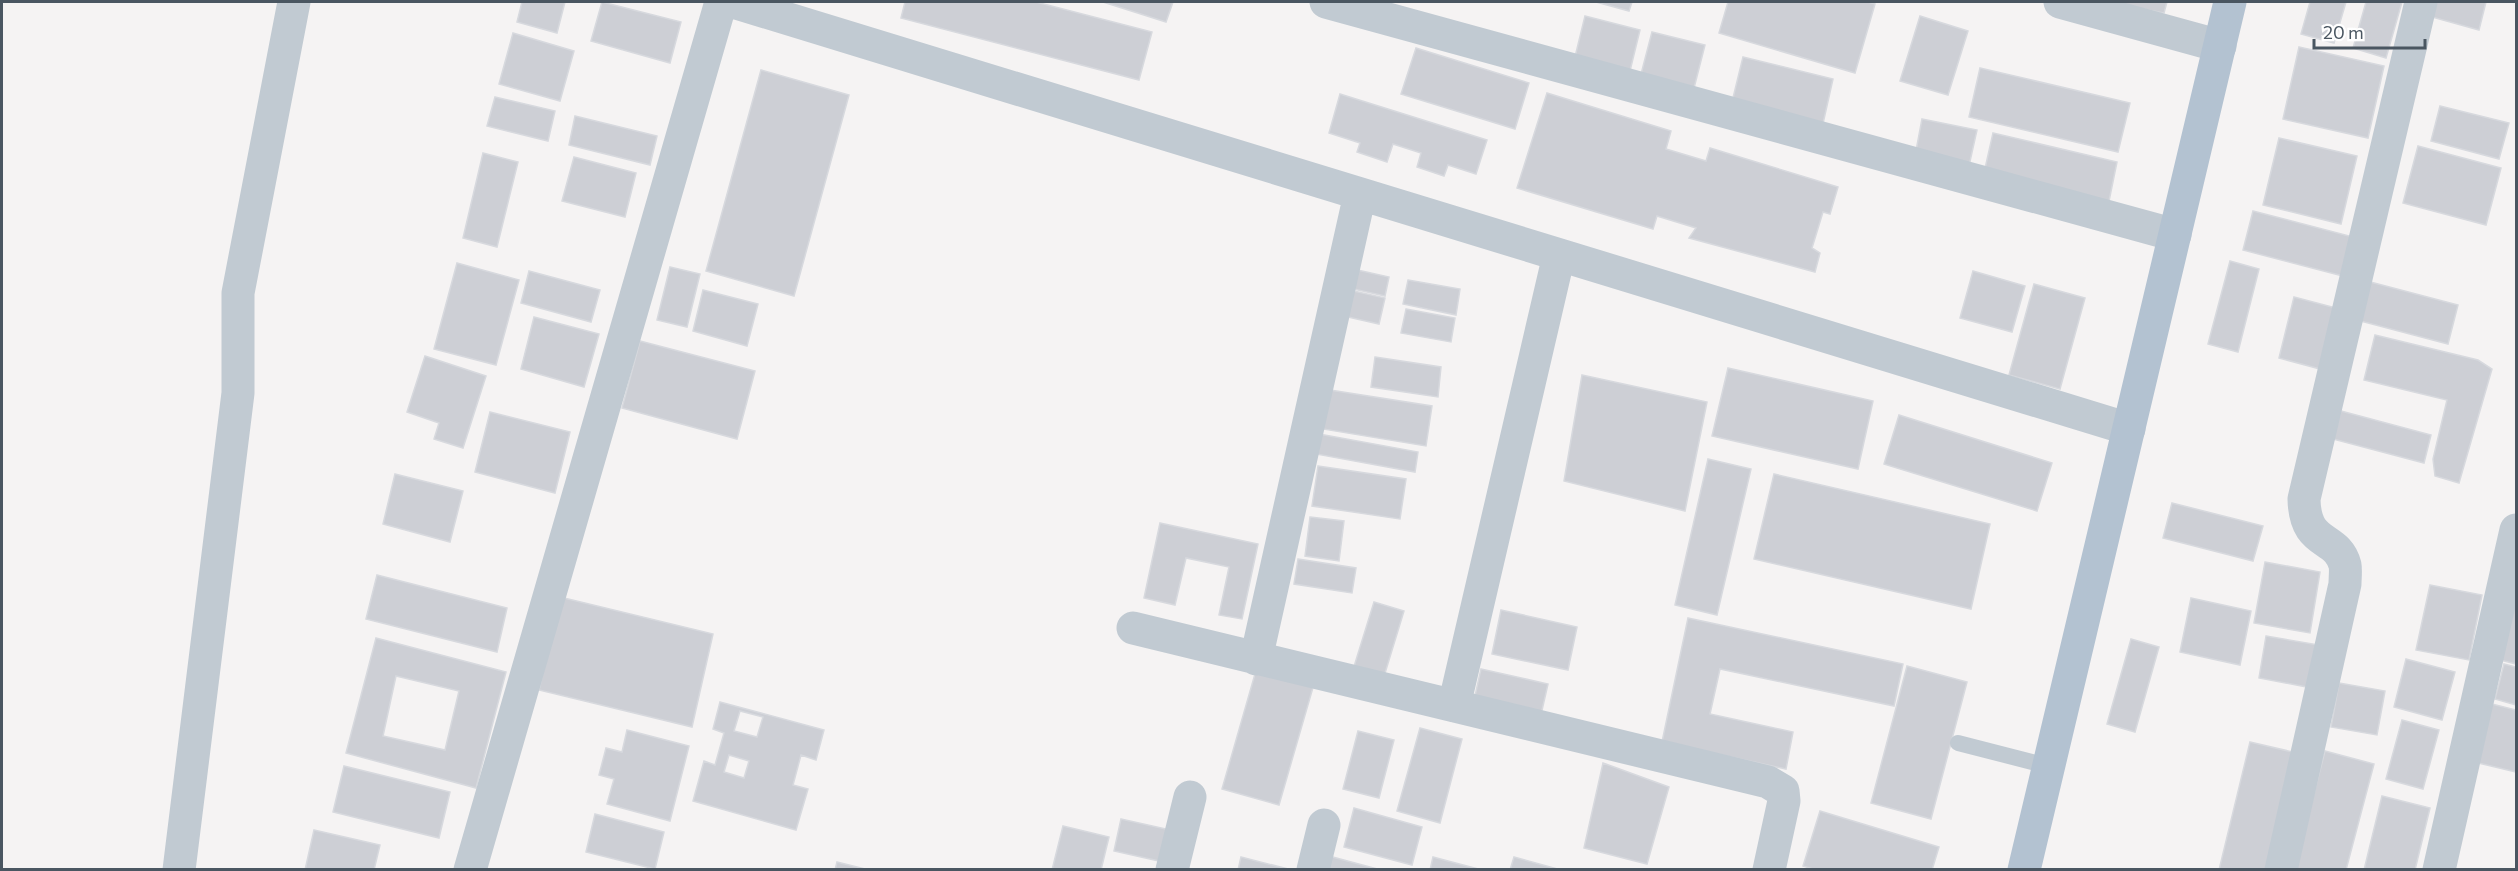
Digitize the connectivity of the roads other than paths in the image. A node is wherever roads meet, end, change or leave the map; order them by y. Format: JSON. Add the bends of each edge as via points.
{"nodes":[{"id":1,"x":294,"y":2,"type":"edge"},
{"id":2,"x":721,"y":2,"type":"edge"},
{"id":3,"x":733,"y":2,"type":"edge"},
{"id":4,"x":1326,"y":2,"type":"edge"},
{"id":5,"x":2060,"y":2,"type":"edge"},
{"id":6,"x":2230,"y":2,"type":"edge"},
{"id":7,"x":2421,"y":2,"type":"edge"},
{"id":8,"x":2220,"y":46,"type":"junction"},
{"id":9,"x":1360,"y":194,"type":"junction"},
{"id":10,"x":2175,"y":235,"type":"junction"},
{"id":11,"x":1559,"y":255,"type":"junction"},
{"id":12,"x":2129,"y":429,"type":"junction"},
{"id":13,"x":2517,"y":530,"type":"edge"},
{"id":14,"x":1133,"y":628,"type":"dead end"},
{"id":15,"x":1256,"y":659,"type":"junction"},
{"id":16,"x":1454,"y":706,"type":"junction"},
{"id":17,"x":1958,"y":743,"type":"dead end"},
{"id":18,"x":2048,"y":766,"type":"junction"},
{"id":19,"x":1190,"y":797,"type":"dead end"},
{"id":20,"x":1324,"y":825,"type":"dead end"},
{"id":21,"x":2027,"y":869,"type":"edge"},
{"id":22,"x":179,"y":870,"type":"edge"},
{"id":23,"x":470,"y":870,"type":"edge"},
{"id":24,"x":1172,"y":870,"type":"edge"},
{"id":25,"x":1313,"y":870,"type":"edge"},
{"id":26,"x":1769,"y":870,"type":"edge"},
{"id":27,"x":2281,"y":870,"type":"edge"},
{"id":28,"x":2439,"y":870,"type":"edge"}],
"edges":[{"from":1,"to":22,"type":"street","via":[[238,293],[238,393]]},
{"from":2,"to":23,"type":"street"},
{"from":3,"to":9,"type":"street"},
{"from":4,"to":10,"type":"street"},
{"from":5,"to":8,"type":"street"},
{"from":6,"to":8,"type":"main road"},
{"from":7,"to":27,"type":"street","via":[[2304,499],[2309,527],[2337,550],[2345,565],[2344,584]]},
{"from":8,"to":10,"type":"main road"},
{"from":9,"to":11,"type":"street"},
{"from":9,"to":15,"type":"street"},
{"from":10,"to":12,"type":"main road"},
{"from":11,"to":12,"type":"street"},
{"from":11,"to":16,"type":"street"},
{"from":12,"to":18,"type":"main road"},
{"from":13,"to":28,"type":"street"},
{"from":14,"to":15,"type":"street"},
{"from":15,"to":16,"type":"street"},
{"from":16,"to":26,"type":"street","via":[[1768,782],[1783,791],[1784,801]]},
{"from":17,"to":18,"type":"lane"},
{"from":18,"to":21,"type":"main road"},
{"from":19,"to":24,"type":"street"},
{"from":20,"to":25,"type":"street"}]}
